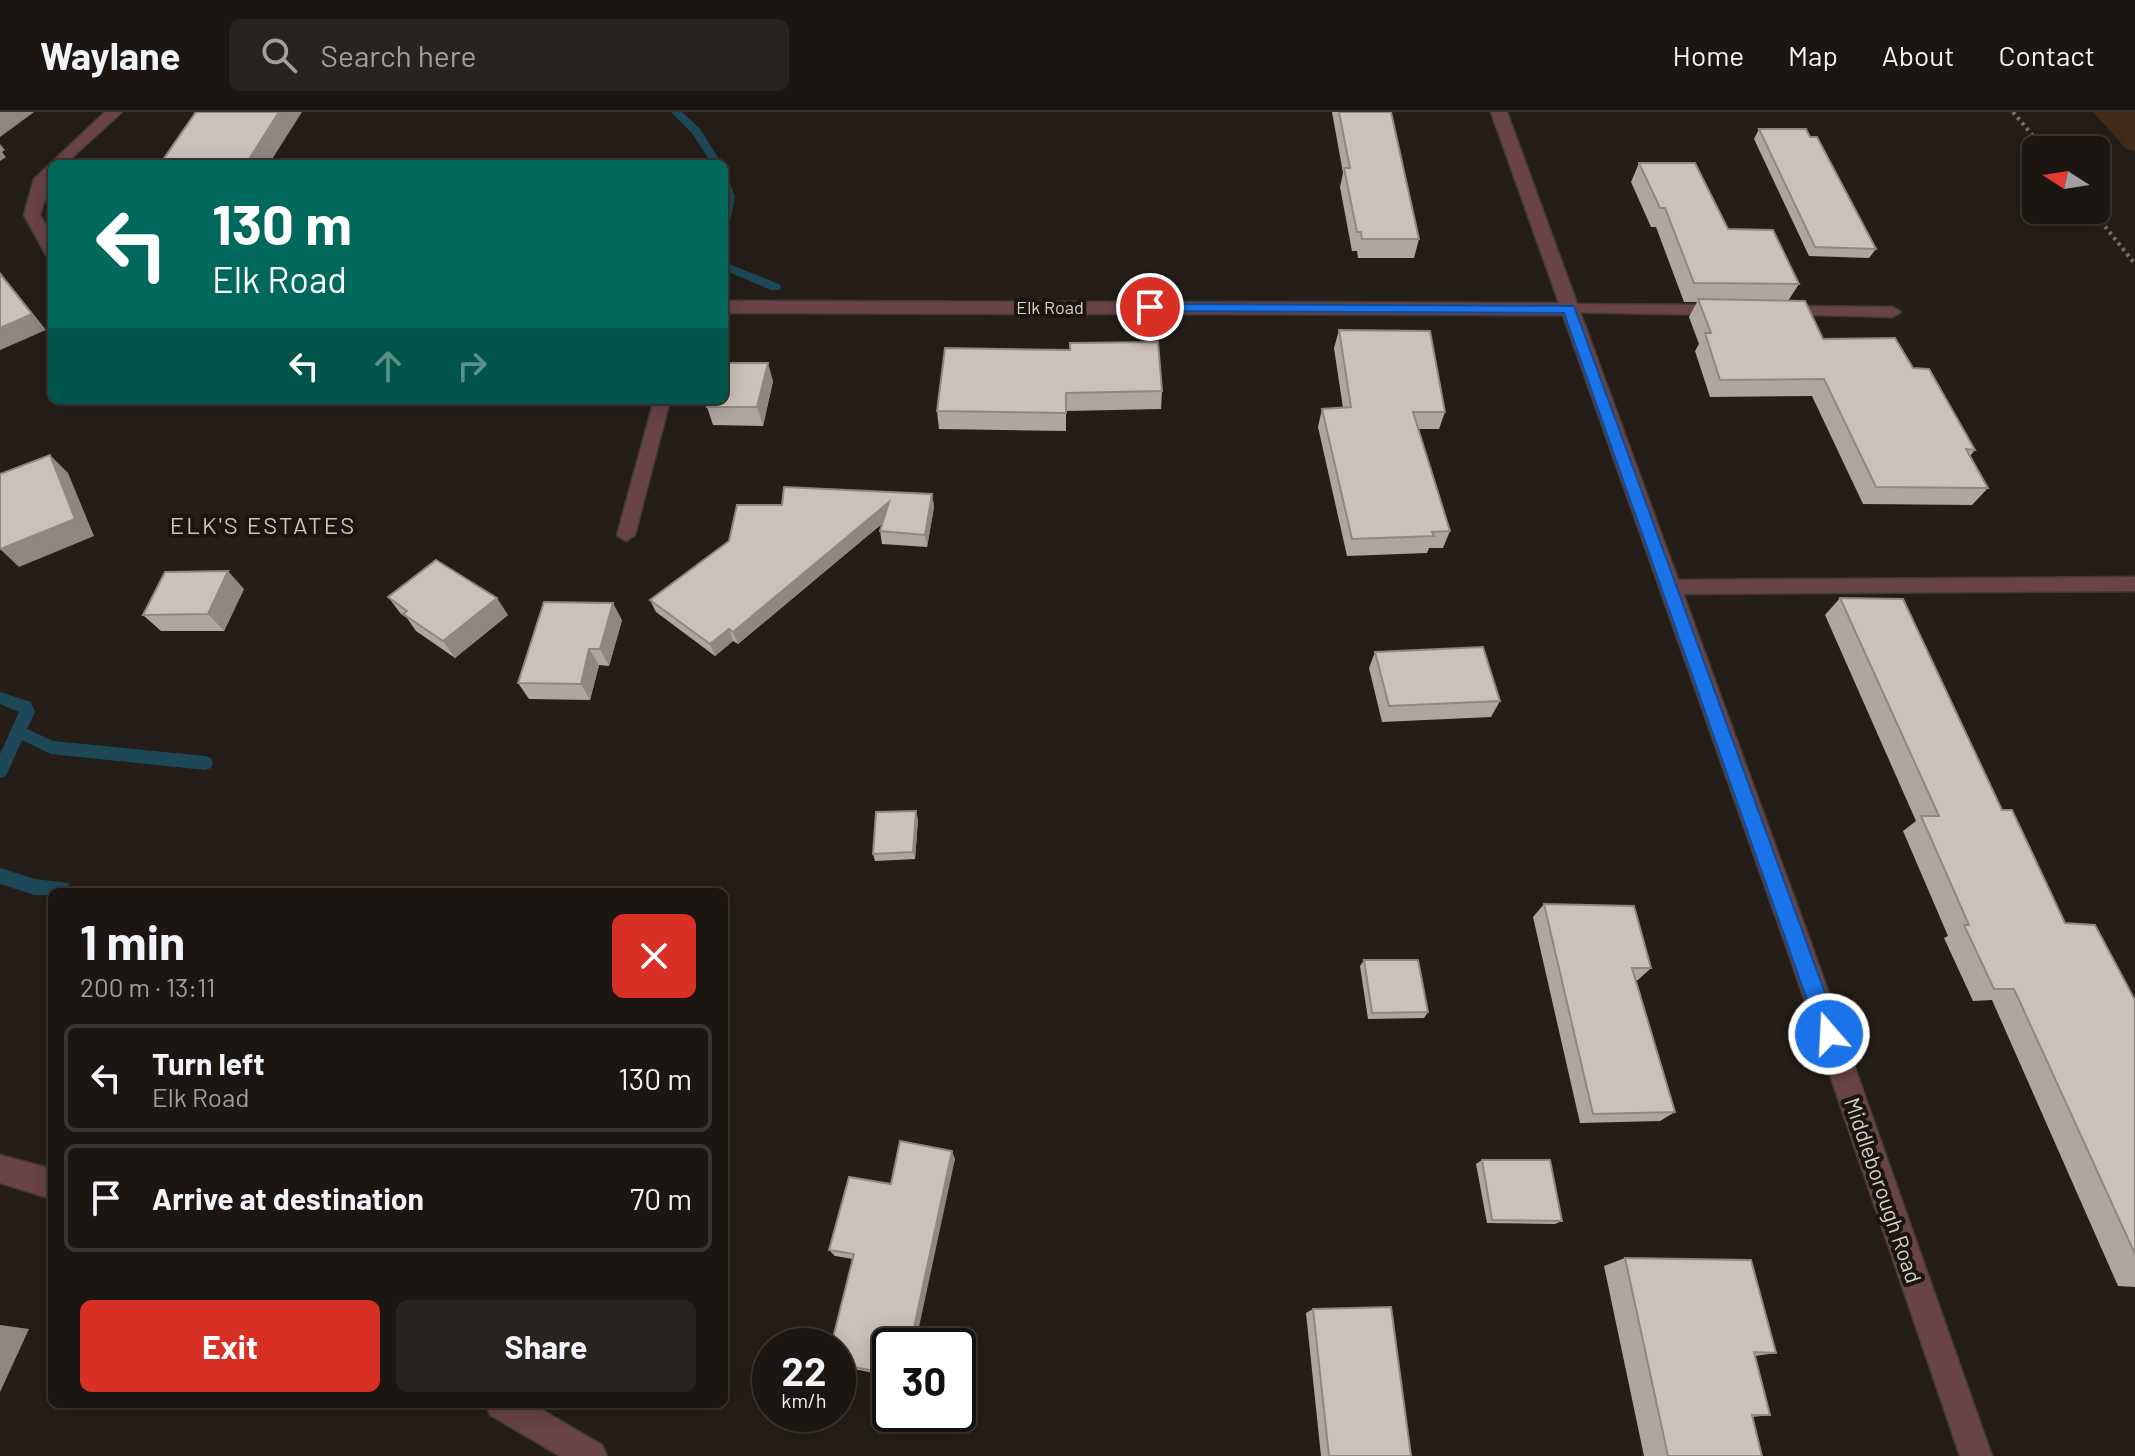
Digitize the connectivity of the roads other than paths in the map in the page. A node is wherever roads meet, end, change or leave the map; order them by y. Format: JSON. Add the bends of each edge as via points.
{"nodes":[{"id":1,"x":114,"y":112,"type":"edge"},
{"id":2,"x":1499,"y":112,"type":"edge"},
{"id":3,"x":61,"y":160,"type":"edge"},
{"id":4,"x":48,"y":173,"type":"edge"},
{"id":5,"x":48,"y":244,"type":"edge"},
{"id":6,"x":728,"y":307,"type":"edge"},
{"id":7,"x":1569,"y":309,"type":"junction"},
{"id":8,"x":1733,"y":310,"type":"edge"},
{"id":9,"x":1762,"y":311,"type":"edge"},
{"id":10,"x":1893,"y":312,"type":"dead end"},
{"id":11,"x":661,"y":404,"type":"edge"},
{"id":12,"x":626,"y":535,"type":"dead end"},
{"id":13,"x":2135,"y":584,"type":"edge"},
{"id":14,"x":1668,"y":587,"type":"junction"},
{"id":15,"x":0,"y":1169,"type":"edge"},
{"id":16,"x":48,"y":1183,"type":"edge"},
{"id":17,"x":508,"y":1408,"type":"edge"},
{"id":18,"x":591,"y":1456,"type":"edge"},
{"id":19,"x":1976,"y":1456,"type":"edge"}],
"edges":[{"from":1,"to":3,"type":"street"},
{"from":2,"to":7,"type":"street","name":"Middleborough Road"},
{"from":4,"to":5,"type":"street","via":[[40,182],[32,215]]},
{"from":6,"to":7,"type":"street","name":"Elk Road"},
{"from":7,"to":8,"type":"lane"},
{"from":7,"to":14,"type":"street","name":"Middleborough Road"},
{"from":9,"to":10,"type":"lane"},
{"from":11,"to":12,"type":"lane"},
{"from":13,"to":14,"type":"lane"},
{"from":14,"to":19,"type":"street","name":"Middleborough Road"},
{"from":15,"to":16,"type":"street"},
{"from":17,"to":18,"type":"street"}]}
